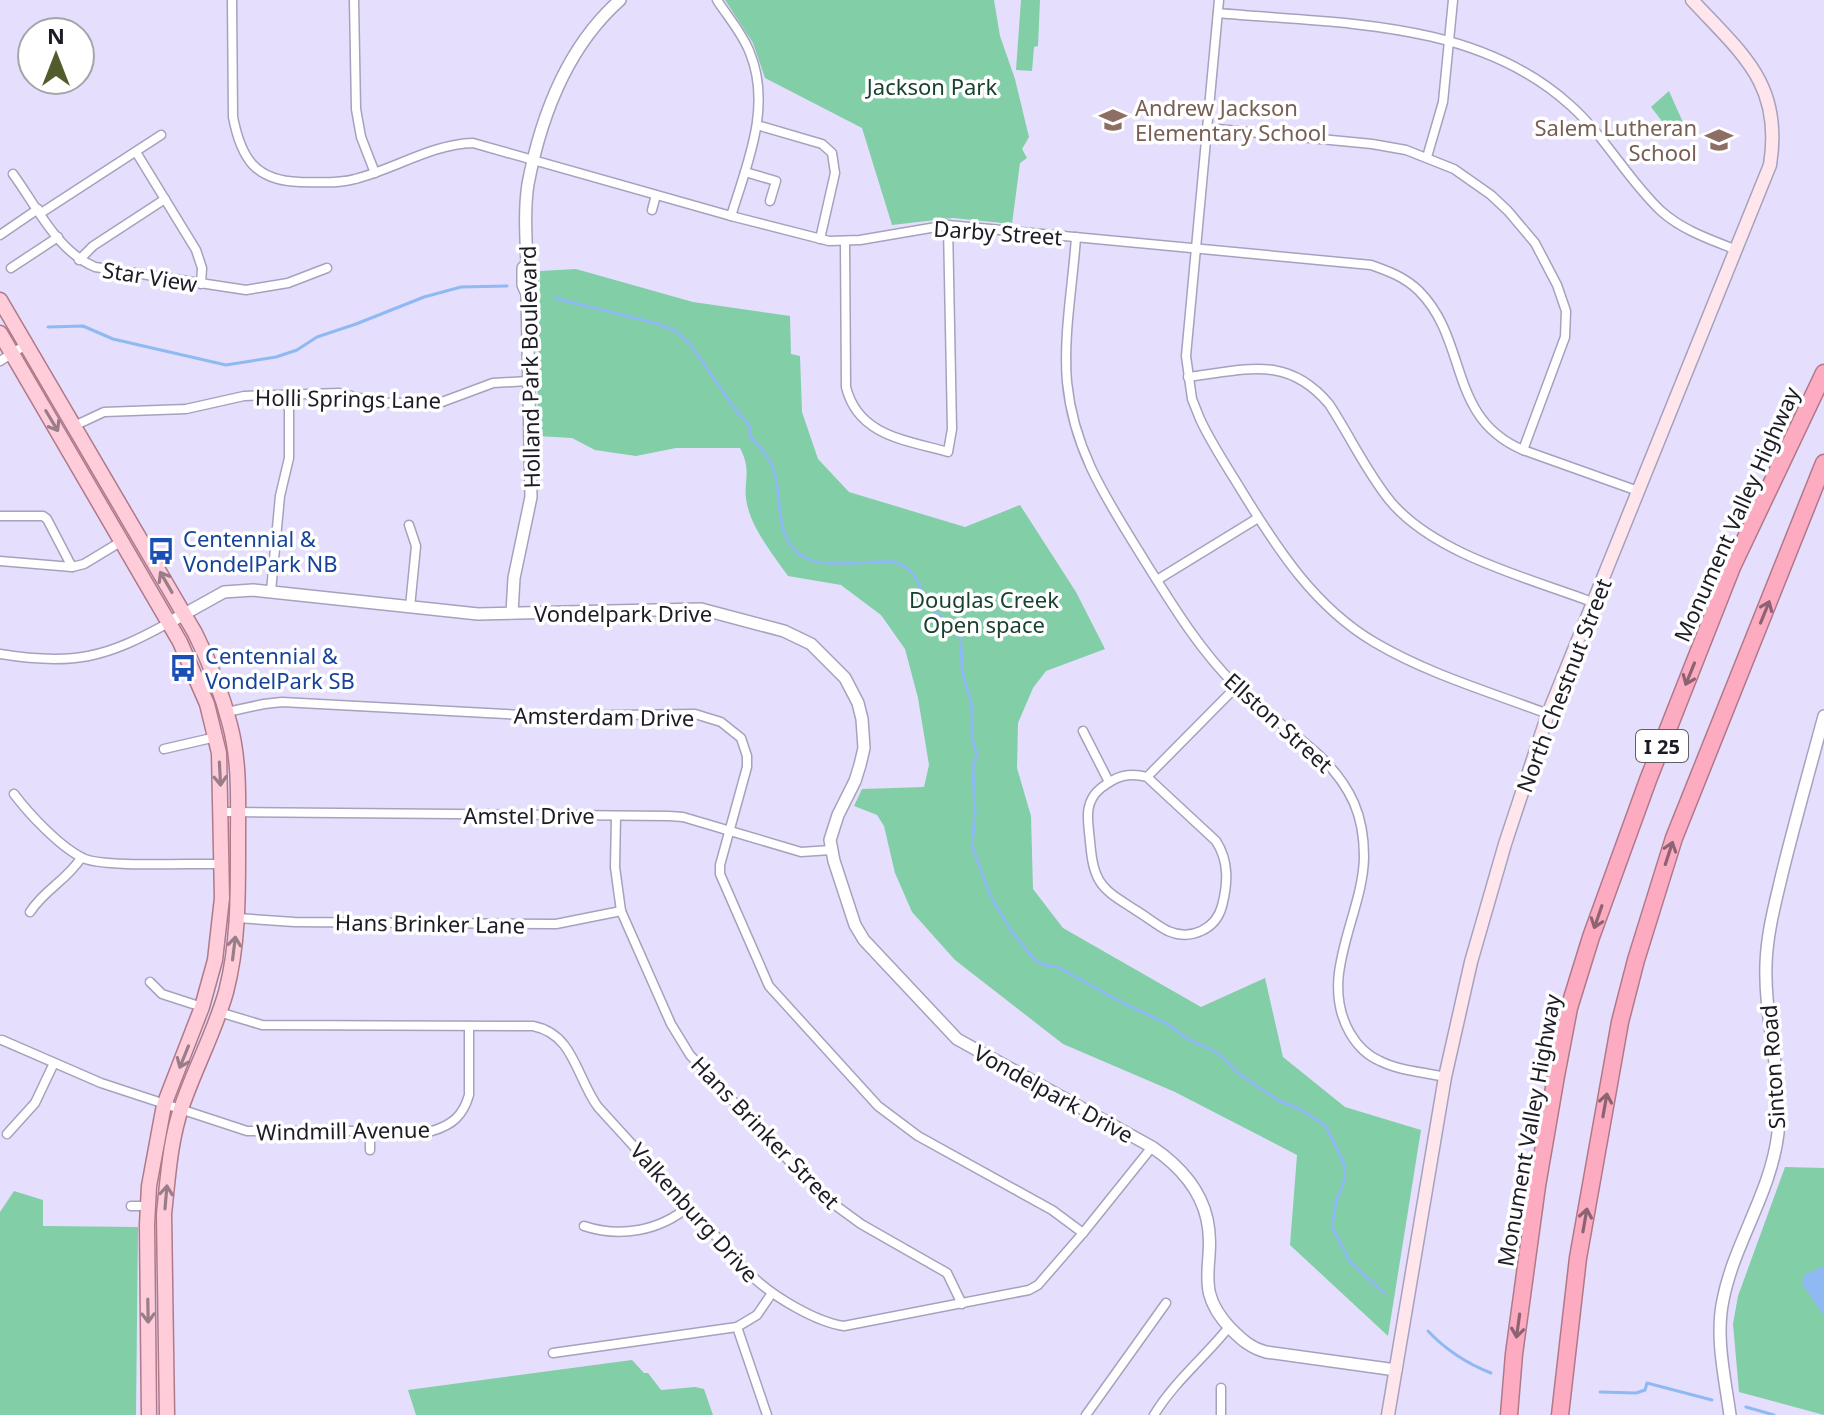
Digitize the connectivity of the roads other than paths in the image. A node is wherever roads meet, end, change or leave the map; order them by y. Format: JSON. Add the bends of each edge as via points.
{"nodes":[{"id":1,"x":232,"y":0,"type":"edge"},
{"id":2,"x":354,"y":0,"type":"edge"},
{"id":3,"x":620,"y":0,"type":"edge"},
{"id":4,"x":717,"y":0,"type":"edge"},
{"id":5,"x":1219,"y":0,"type":"edge"},
{"id":6,"x":1453,"y":0,"type":"edge"},
{"id":7,"x":1692,"y":0,"type":"edge"},
{"id":8,"x":1218,"y":13,"type":"junction"},
{"id":9,"x":1450,"y":41,"type":"junction"},
{"id":10,"x":757,"y":125,"type":"junction"},
{"id":11,"x":1207,"y":128,"type":"junction"},
{"id":12,"x":161,"y":135,"type":"dead end"},
{"id":13,"x":136,"y":152,"type":"junction"},
{"id":14,"x":1427,"y":157,"type":"junction"},
{"id":15,"x":534,"y":160,"type":"junction"},
{"id":16,"x":745,"y":172,"type":"junction"},
{"id":17,"x":375,"y":173,"type":"junction"},
{"id":18,"x":13,"y":174,"type":"dead end"},
{"id":19,"x":656,"y":195,"type":"junction"},
{"id":20,"x":165,"y":199,"type":"junction"},
{"id":21,"x":770,"y":201,"type":"dead end"},
{"id":22,"x":652,"y":210,"type":"dead end"},
{"id":23,"x":40,"y":211,"type":"junction"},
{"id":24,"x":731,"y":216,"type":"junction"},
{"id":25,"x":948,"y":225,"type":"junction"},
{"id":26,"x":0,"y":235,"type":"edge"},
{"id":27,"x":58,"y":237,"type":"junction"},
{"id":28,"x":1076,"y":237,"type":"junction"},
{"id":29,"x":820,"y":239,"type":"junction"},
{"id":30,"x":845,"y":241,"type":"junction"},
{"id":31,"x":1196,"y":248,"type":"junction"},
{"id":32,"x":1737,"y":250,"type":"junction"},
{"id":33,"x":79,"y":260,"type":"junction"},
{"id":34,"x":11,"y":268,"type":"dead end"},
{"id":35,"x":327,"y":268,"type":"dead end"},
{"id":36,"x":201,"y":284,"type":"junction"},
{"id":37,"x":0,"y":300,"type":"edge"},
{"id":38,"x":0,"y":333,"type":"edge"},
{"id":39,"x":25,"y":341,"type":"junction"},
{"id":40,"x":6,"y":357,"type":"edge"},
{"id":41,"x":1824,"y":373,"type":"edge"},
{"id":42,"x":1188,"y":377,"type":"junction"},
{"id":43,"x":528,"y":381,"type":"junction"},
{"id":44,"x":289,"y":395,"type":"junction"},
{"id":45,"x":74,"y":426,"type":"junction"},
{"id":46,"x":1523,"y":450,"type":"junction"},
{"id":47,"x":1824,"y":463,"type":"edge"},
{"id":48,"x":1638,"y":491,"type":"junction"},
{"id":49,"x":0,"y":516,"type":"edge"},
{"id":50,"x":1258,"y":518,"type":"junction"},
{"id":51,"x":409,"y":525,"type":"dead end"},
{"id":52,"x":122,"y":541,"type":"junction"},
{"id":53,"x":0,"y":561,"type":"edge"},
{"id":54,"x":72,"y":567,"type":"junction"},
{"id":55,"x":1157,"y":580,"type":"junction"},
{"id":56,"x":271,"y":591,"type":"junction"},
{"id":57,"x":1592,"y":602,"type":"junction"},
{"id":58,"x":410,"y":607,"type":"junction"},
{"id":59,"x":184,"y":612,"type":"junction"},
{"id":60,"x":512,"y":613,"type":"junction"},
{"id":61,"x":170,"y":622,"type":"junction"},
{"id":62,"x":0,"y":654,"type":"edge"},
{"id":63,"x":1236,"y":687,"type":"junction"},
{"id":64,"x":227,"y":712,"type":"junction"},
{"id":65,"x":1548,"y":714,"type":"junction"},
{"id":66,"x":1824,"y":716,"type":"edge"},
{"id":67,"x":1083,"y":731,"type":"dead end"},
{"id":68,"x":216,"y":737,"type":"junction"},
{"id":69,"x":164,"y":749,"type":"dead end"},
{"id":70,"x":1147,"y":777,"type":"junction"},
{"id":71,"x":1109,"y":782,"type":"junction"},
{"id":72,"x":14,"y":794,"type":"dead end"},
{"id":73,"x":221,"y":812,"type":"junction"},
{"id":74,"x":238,"y":814,"type":"junction"},
{"id":75,"x":616,"y":816,"type":"junction"},
{"id":76,"x":729,"y":830,"type":"junction"},
{"id":77,"x":831,"y":850,"type":"junction"},
{"id":78,"x":81,"y":858,"type":"junction"},
{"id":79,"x":220,"y":864,"type":"junction"},
{"id":80,"x":621,"y":911,"type":"junction"},
{"id":81,"x":30,"y":912,"type":"dead end"},
{"id":82,"x":237,"y":918,"type":"junction"},
{"id":83,"x":150,"y":982,"type":"dead end"},
{"id":84,"x":202,"y":1007,"type":"junction"},
{"id":85,"x":219,"y":1012,"type":"junction"},
{"id":86,"x":469,"y":1026,"type":"junction"},
{"id":87,"x":2,"y":1040,"type":"dead end"},
{"id":88,"x":54,"y":1063,"type":"junction"},
{"id":89,"x":1445,"y":1077,"type":"junction"},
{"id":90,"x":164,"y":1105,"type":"junction"},
{"id":91,"x":181,"y":1109,"type":"junction"},
{"id":92,"x":370,"y":1131,"type":"junction"},
{"id":93,"x":7,"y":1134,"type":"dead end"},
{"id":94,"x":1152,"y":1147,"type":"junction"},
{"id":95,"x":370,"y":1150,"type":"dead end"},
{"id":96,"x":131,"y":1206,"type":"dead end"},
{"id":97,"x":147,"y":1206,"type":"junction"},
{"id":98,"x":689,"y":1206,"type":"junction"},
{"id":99,"x":584,"y":1226,"type":"dead end"},
{"id":100,"x":1083,"y":1233,"type":"junction"},
{"id":101,"x":772,"y":1293,"type":"junction"},
{"id":102,"x":1166,"y":1303,"type":"dead end"},
{"id":103,"x":962,"y":1304,"type":"junction"},
{"id":104,"x":737,"y":1327,"type":"junction"},
{"id":105,"x":1229,"y":1327,"type":"junction"},
{"id":106,"x":553,"y":1353,"type":"dead end"},
{"id":107,"x":1396,"y":1370,"type":"junction"},
{"id":108,"x":1221,"y":1388,"type":"dead end"},
{"id":109,"x":1089,"y":1414,"type":"edge"},
{"id":110,"x":149,"y":1415,"type":"edge"},
{"id":111,"x":167,"y":1415,"type":"edge"},
{"id":112,"x":767,"y":1415,"type":"edge"},
{"id":113,"x":1154,"y":1415,"type":"edge"},
{"id":114,"x":1221,"y":1415,"type":"edge"},
{"id":115,"x":1388,"y":1415,"type":"edge"},
{"id":116,"x":1509,"y":1415,"type":"edge"},
{"id":117,"x":1560,"y":1415,"type":"edge"},
{"id":118,"x":1730,"y":1415,"type":"edge"}],
"edges":[{"from":1,"to":17,"type":"street","name":"Darby Street","via":[[233,117],[251,164],[285,181],[347,181]]},
{"from":2,"to":17,"type":"street","via":[[356,109]]},
{"from":3,"to":15,"type":"street","name":"Holland Park Boulevard","via":[[586,35],[560,80]]},
{"from":4,"to":10,"type":"street","via":[[756,68]]},
{"from":5,"to":8,"type":"street"},
{"from":6,"to":9,"type":"street"},
{"from":7,"to":32,"type":"main road","name":"North Chestnut Street","via":[[1753,68],[1772,119],[1770,165]]},
{"from":8,"to":9,"type":"street","via":[[1386,28]]},
{"from":8,"to":11,"type":"street"},
{"from":9,"to":14,"type":"street","via":[[1443,102]]},
{"from":9,"to":32,"type":"street","via":[[1502,59],[1547,86],[1585,120],[1663,213]]},
{"from":10,"to":16,"type":"street"},
{"from":10,"to":29,"type":"street","via":[[822,144],[832,153],[835,173]]},
{"from":11,"to":14,"type":"street","via":[[1386,145]]},
{"from":11,"to":31,"type":"street"},
{"from":12,"to":13,"type":"street"},
{"from":13,"to":20,"type":"street"},
{"from":13,"to":23,"type":"street"},
{"from":14,"to":46,"type":"street","via":[[1473,182],[1508,211],[1535,243],[1562,298],[1565,337]]},
{"from":15,"to":17,"type":"street","name":"Darby Street","via":[[464,143]]},
{"from":15,"to":19,"type":"street","name":"Darby Street"},
{"from":15,"to":43,"type":"street","name":"Holland Park Boulevard","via":[[523,268]]},
{"from":16,"to":21,"type":"street","via":[[776,181]]},
{"from":16,"to":24,"type":"street"},
{"from":18,"to":23,"type":"street","name":"Star View"},
{"from":19,"to":22,"type":"street"},
{"from":19,"to":24,"type":"street","name":"Darby Street"},
{"from":20,"to":33,"type":"street"},
{"from":20,"to":36,"type":"street","via":[[201,261]]},
{"from":23,"to":26,"type":"street"},
{"from":23,"to":27,"type":"street","name":"Star View"},
{"from":24,"to":29,"type":"street","name":"Darby Street"},
{"from":25,"to":28,"type":"street","name":"Darby Street"},
{"from":25,"to":30,"type":"street","name":"Darby Street"},
{"from":25,"to":30,"type":"street","via":[[948,452],[871,427],[853,408],[846,387]]},
{"from":27,"to":33,"type":"street","name":"Star View"},
{"from":27,"to":34,"type":"street"},
{"from":28,"to":31,"type":"street","name":"Darby Street"},
{"from":28,"to":55,"type":"street","name":"Ellston Street","via":[[1066,358],[1073,414],[1095,481]]},
{"from":29,"to":30,"type":"street","name":"Darby Street"},
{"from":31,"to":42,"type":"street"},
{"from":31,"to":46,"type":"street","name":"Darby Street","via":[[1354,262],[1405,280],[1440,320],[1482,422]]},
{"from":32,"to":48,"type":"main road","name":"North Chestnut Street"},
{"from":33,"to":36,"type":"street","name":"Star View"},
{"from":35,"to":36,"type":"street","name":"Star View","via":[[257,290]]},
{"from":37,"to":39,"type":"main road"},
{"from":38,"to":40,"type":"main road"},
{"from":39,"to":40,"type":"street"},
{"from":39,"to":45,"type":"main road"},
{"from":40,"to":52,"type":"main road","one_way":true},
{"from":41,"to":116,"type":"highway","name":"Monument Valley Highway","number":"I 25","one_way":true,"via":[[1732,567],[1608,888],[1569,1008],[1537,1186]]},
{"from":42,"to":50,"type":"street","via":[[1209,438]]},
{"from":42,"to":57,"type":"street","via":[[1273,368],[1303,379],[1329,404],[1392,503],[1426,533],[1466,555]]},
{"from":43,"to":44,"type":"street","name":"Holli Springs Lane","via":[[493,383],[442,402],[381,403],[339,393]]},
{"from":43,"to":60,"type":"street","name":"Holland Park Boulevard","via":[[531,497]]},
{"from":44,"to":45,"type":"street","name":"Holli Springs Lane","via":[[233,397],[186,409],[104,412]]},
{"from":44,"to":56,"type":"street","via":[[289,458]]},
{"from":59,"to":45,"type":"main road","one_way":true},
{"from":46,"to":48,"type":"street","name":"Darby Street"},
{"from":117,"to":47,"type":"highway","number":"I 25","one_way":true,"via":[[1578,1258],[1620,1022],[1654,896]]},
{"from":48,"to":57,"type":"main road","name":"North Chestnut Street"},
{"from":49,"to":54,"type":"street","via":[[43,516]]},
{"from":50,"to":55,"type":"street"},
{"from":50,"to":65,"type":"street","via":[[1317,597],[1371,641]]},
{"from":51,"to":58,"type":"street","via":[[416,546]]},
{"from":52,"to":54,"type":"street"},
{"from":52,"to":61,"type":"main road"},
{"from":53,"to":54,"type":"street"},
{"from":55,"to":63,"type":"street","name":"Ellston Street","via":[[1180,618]]},
{"from":56,"to":58,"type":"street","name":"Vondelpark Drive"},
{"from":56,"to":59,"type":"street","name":"Vondelpark Drive","via":[[234,590]]},
{"from":57,"to":65,"type":"main road","name":"North Chestnut Street"},
{"from":58,"to":60,"type":"street","name":"Vondelpark Drive"},
{"from":59,"to":61,"type":"street","name":"Vondelpark Drive"},
{"from":59,"to":64,"type":"main road"},
{"from":60,"to":77,"type":"street","name":"Vondelpark Drive","via":[[701,609],[784,631],[811,644],[845,678],[862,719],[862,757],[832,829]]},
{"from":61,"to":62,"type":"street","name":"Vondelpark Drive","via":[[124,646],[87,657],[48,660]]},
{"from":61,"to":68,"type":"main road"},
{"from":63,"to":70,"type":"street"},
{"from":63,"to":89,"type":"street","name":"Ellston Street","via":[[1321,755],[1344,786],[1360,821],[1362,873],[1337,989],[1352,1037],[1383,1063]]},
{"from":64,"to":74,"type":"main road"},
{"from":64,"to":76,"type":"street","name":"Amsterdam Drive","via":[[282,702],[542,716],[695,714],[721,722],[745,747],[747,767]]},
{"from":65,"to":89,"type":"main road","name":"North Chestnut Street","via":[[1475,947]]},
{"from":66,"to":118,"type":"street","name":"Sinton Road","via":[[1769,939],[1766,964],[1778,1133],[1769,1173],[1722,1302]]},
{"from":67,"to":71,"type":"street"},
{"from":68,"to":69,"type":"street"},
{"from":68,"to":73,"type":"main road","one_way":true},
{"from":70,"to":71,"type":"street","via":[[1129,774]]},
{"from":70,"to":71,"type":"street","via":[[1223,851],[1227,876],[1220,914],[1203,931],[1169,931],[1099,881],[1087,815],[1092,797]]},
{"from":72,"to":78,"type":"street"},
{"from":73,"to":74,"type":"street","name":"Amstel Drive"},
{"from":73,"to":79,"type":"main road"},
{"from":74,"to":75,"type":"street","name":"Amstel Drive"},
{"from":74,"to":82,"type":"main road"},
{"from":75,"to":76,"type":"street","name":"Amstel Drive","via":[[683,817]]},
{"from":75,"to":80,"type":"street","name":"Hans Brinker Street"},
{"from":76,"to":77,"type":"street","name":"Amstel Drive","via":[[801,852]]},
{"from":76,"to":100,"type":"street","name":"Amsterdam Drive","via":[[720,865],[722,883],[761,972],[780,1000],[889,1116]]},
{"from":77,"to":94,"type":"street","name":"Vondelpark Drive","via":[[859,933],[957,1039]]},
{"from":78,"to":79,"type":"street"},
{"from":78,"to":81,"type":"street"},
{"from":79,"to":84,"type":"main road","via":[[219,931]]},
{"from":80,"to":82,"type":"street","name":"Hans Brinker Lane","via":[[556,924]]},
{"from":80,"to":103,"type":"street","name":"Hans Brinker Street","via":[[671,1024],[698,1066],[829,1202],[947,1273]]},
{"from":85,"to":82,"type":"main road","one_way":true},
{"from":83,"to":84,"type":"street","via":[[162,994]]},
{"from":84,"to":90,"type":"main road","one_way":true},
{"from":85,"to":86,"type":"street","name":"Valkenburg Drive","via":[[262,1025]]},
{"from":85,"to":91,"type":"main road"},
{"from":86,"to":92,"type":"street","name":"Windmill Avenue","via":[[469,1095],[461,1115],[432,1131]]},
{"from":86,"to":98,"type":"street","name":"Valkenburg Drive","via":[[533,1026],[561,1039],[598,1107]]},
{"from":87,"to":88,"type":"street","name":"Windmill Avenue"},
{"from":88,"to":90,"type":"street","name":"Windmill Avenue"},
{"from":88,"to":93,"type":"street","via":[[35,1103]]},
{"from":89,"to":107,"type":"main road","name":"North Chestnut Street"},
{"from":90,"to":91,"type":"street","name":"Windmill Avenue"},
{"from":90,"to":97,"type":"main road"},
{"from":91,"to":92,"type":"street","name":"Windmill Avenue","via":[[247,1131]]},
{"from":111,"to":91,"type":"main road","one_way":true,"via":[[164,1214]]},
{"from":92,"to":95,"type":"street"},
{"from":94,"to":100,"type":"street","name":"Valkenburg Drive"},
{"from":94,"to":105,"type":"street","name":"Vondelpark Drive","via":[[1181,1170],[1203,1207],[1209,1298]]},
{"from":96,"to":97,"type":"street"},
{"from":97,"to":110,"type":"main road","one_way":true},
{"from":98,"to":99,"type":"street","via":[[655,1227],[604,1233]]},
{"from":98,"to":101,"type":"street","name":"Valkenburg Drive"},
{"from":100,"to":103,"type":"street","name":"Valkenburg Drive","via":[[1038,1285]]},
{"from":101,"to":103,"type":"street","name":"Valkenburg Drive","via":[[844,1326]]},
{"from":101,"to":104,"type":"street","via":[[757,1315]]},
{"from":102,"to":109,"type":"street"},
{"from":104,"to":106,"type":"street"},
{"from":104,"to":112,"type":"street"},
{"from":105,"to":107,"type":"street","name":"Vondelpark Drive","via":[[1248,1345],[1266,1352]]},
{"from":105,"to":113,"type":"street","via":[[1168,1392]]},
{"from":107,"to":115,"type":"main road","name":"North Chestnut Street"},
{"from":108,"to":114,"type":"street"}]}
